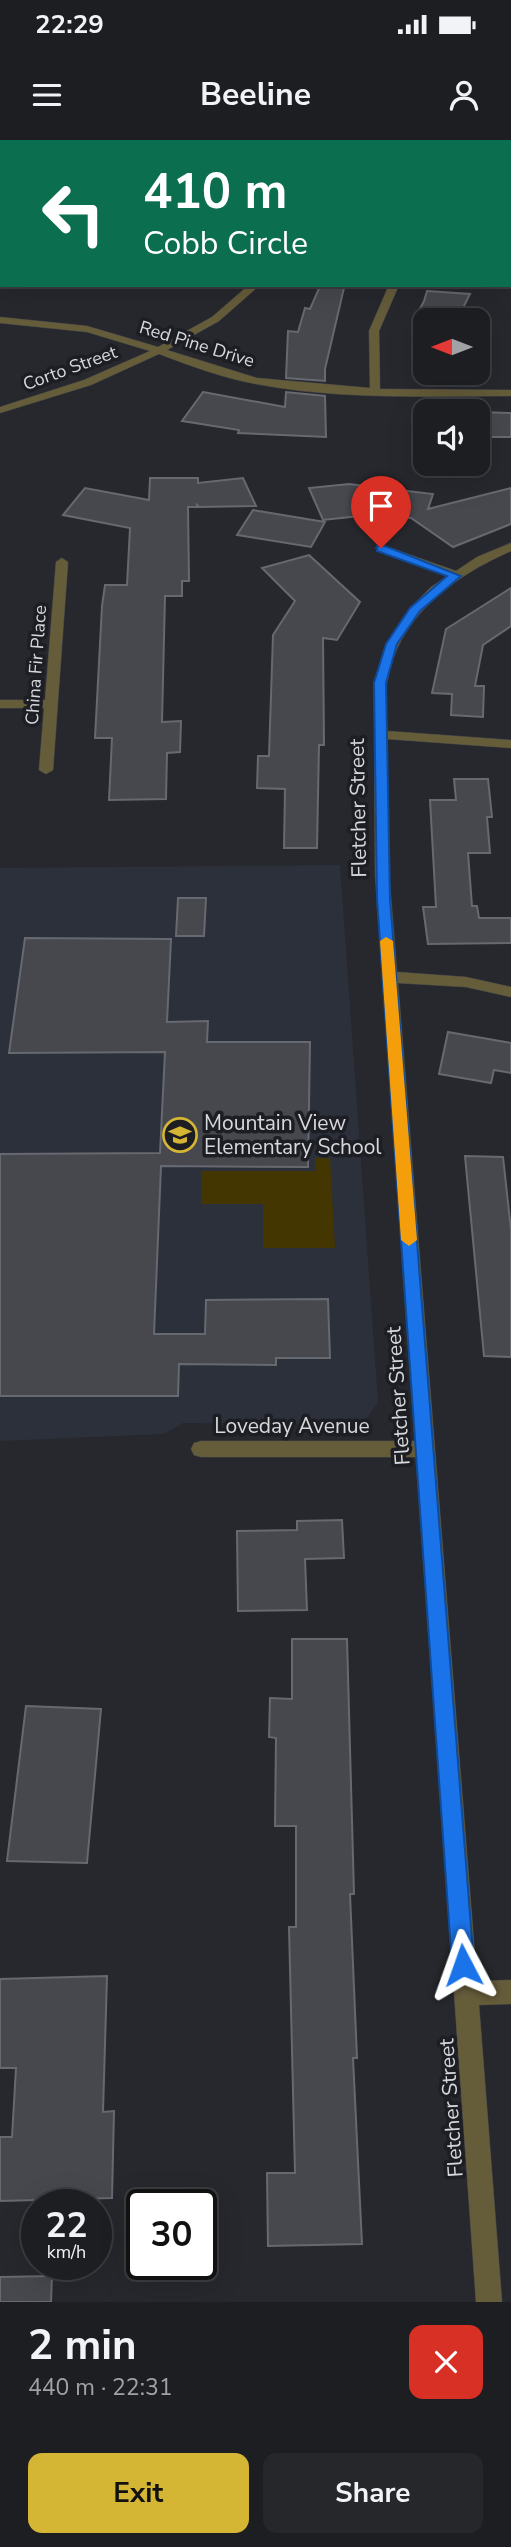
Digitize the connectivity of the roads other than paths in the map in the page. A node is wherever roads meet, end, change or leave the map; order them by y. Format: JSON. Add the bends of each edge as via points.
{"nodes":[{"id":1,"x":253,"y":287,"type":"edge"},
{"id":2,"x":393,"y":287,"type":"edge"},
{"id":3,"x":0,"y":320,"type":"edge"},
{"id":4,"x":158,"y":351,"type":"junction"},
{"id":5,"x":375,"y":391,"type":"junction"},
{"id":6,"x":511,"y":393,"type":"edge"},
{"id":7,"x":0,"y":410,"type":"edge"},
{"id":8,"x":511,"y":547,"type":"edge"},
{"id":9,"x":381,"y":548,"type":"dead end"},
{"id":10,"x":62,"y":562,"type":"dead end"},
{"id":11,"x":455,"y":576,"type":"junction"},
{"id":12,"x":0,"y":704,"type":"edge"},
{"id":13,"x":51,"y":704,"type":"junction"},
{"id":14,"x":380,"y":735,"type":"junction"},
{"id":15,"x":511,"y":744,"type":"edge"},
{"id":16,"x":46,"y":770,"type":"dead end"},
{"id":17,"x":389,"y":977,"type":"junction"},
{"id":18,"x":511,"y":992,"type":"edge"},
{"id":19,"x":201,"y":1449,"type":"dead end"},
{"id":20,"x":425,"y":1449,"type":"junction"},
{"id":21,"x":511,"y":1992,"type":"edge"},
{"id":22,"x":465,"y":1993,"type":"junction"},
{"id":23,"x":489,"y":2302,"type":"edge"}],
"edges":[{"from":1,"to":4,"type":"street","name":"Corto Street","via":[[224,314]]},
{"from":2,"to":5,"type":"street","via":[[374,331]]},
{"from":3,"to":4,"type":"street","name":"Red Pine Drive","via":[[82,328]]},
{"from":4,"to":5,"type":"street","name":"Red Pine Drive","via":[[255,381]]},
{"from":4,"to":7,"type":"street","name":"Corto Street","via":[[103,379]]},
{"from":5,"to":6,"type":"street","name":"Red Pine Drive"},
{"from":8,"to":11,"type":"street","name":"Fletcher Street"},
{"from":9,"to":11,"type":"street"},
{"from":10,"to":13,"type":"street","name":"China Fir Place"},
{"from":11,"to":14,"type":"street","name":"Fletcher Street","via":[[416,608],[391,644],[380,683]]},
{"from":12,"to":13,"type":"street"},
{"from":13,"to":16,"type":"street","name":"China Fir Place"},
{"from":14,"to":15,"type":"street"},
{"from":14,"to":17,"type":"street","name":"Fletcher Street"},
{"from":17,"to":18,"type":"street","via":[[466,982]]},
{"from":17,"to":20,"type":"street","name":"Fletcher Street"},
{"from":19,"to":20,"type":"street","name":"Loveday Avenue"},
{"from":20,"to":22,"type":"street","name":"Fletcher Street"},
{"from":21,"to":22,"type":"street"},
{"from":22,"to":23,"type":"street","name":"Fletcher Street"}]}
